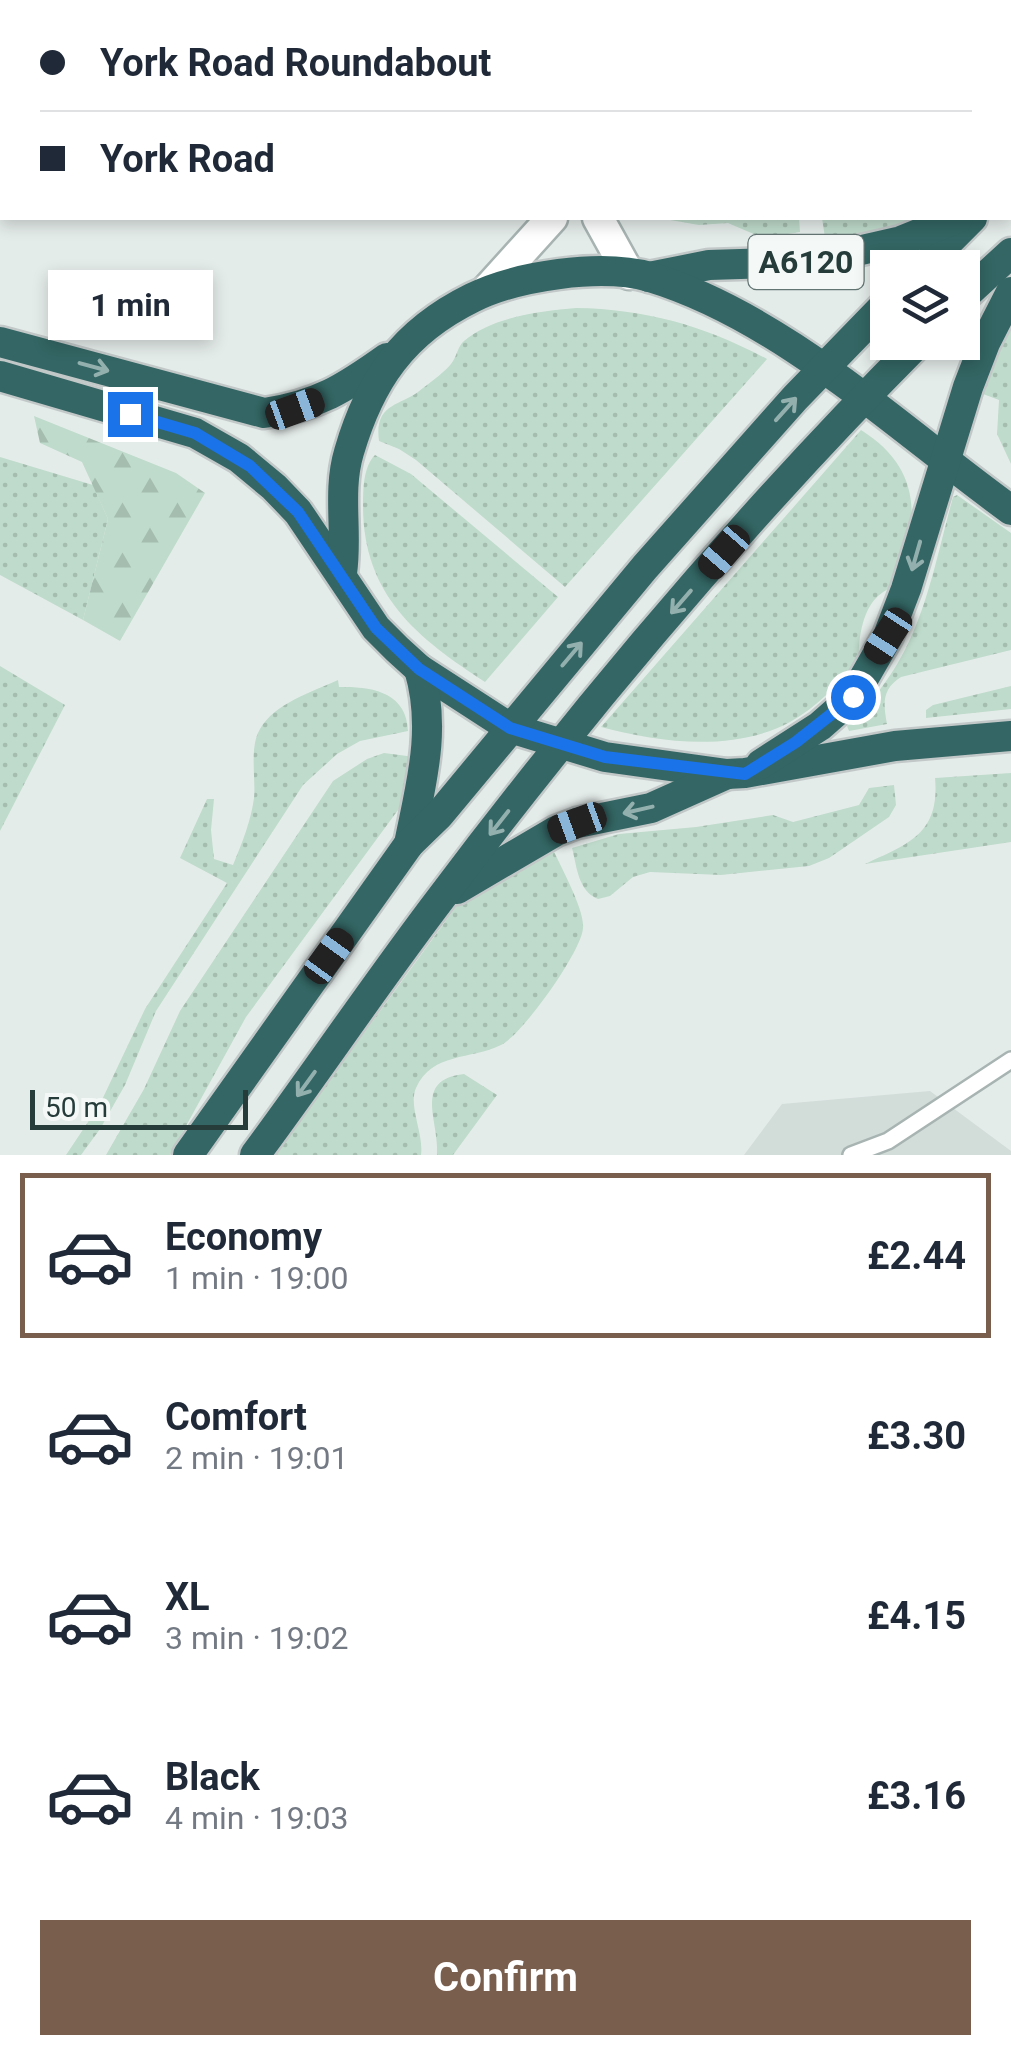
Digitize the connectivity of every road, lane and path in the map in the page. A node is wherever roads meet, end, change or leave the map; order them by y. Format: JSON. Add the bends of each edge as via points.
{"nodes":[{"id":1,"x":550,"y":220,"type":"edge"},
{"id":2,"x":599,"y":220,"type":"edge"},
{"id":3,"x":953,"y":220,"type":"edge"},
{"id":4,"x":970,"y":220,"type":"edge"},
{"id":5,"x":940,"y":250,"type":"edge"},
{"id":6,"x":1011,"y":253,"type":"edge"},
{"id":7,"x":639,"y":276,"type":"junction"},
{"id":8,"x":980,"y":281,"type":"edge"},
{"id":9,"x":485,"y":292,"type":"junction"},
{"id":10,"x":1011,"y":292,"type":"edge"},
{"id":11,"x":870,"y":321,"type":"edge"},
{"id":12,"x":0,"y":342,"type":"edge"},
{"id":13,"x":402,"y":347,"type":"junction"},
{"id":14,"x":901,"y":360,"type":"edge"},
{"id":15,"x":822,"y":370,"type":"junction"},
{"id":16,"x":0,"y":376,"type":"edge"},
{"id":17,"x":862,"y":399,"type":"junction"},
{"id":18,"x":946,"y":463,"type":"junction"},
{"id":19,"x":1011,"y":510,"type":"edge"},
{"id":20,"x":342,"y":572,"type":"junction"},
{"id":21,"x":419,"y":669,"type":"junction"},
{"id":22,"x":510,"y":728,"type":"junction"},
{"id":23,"x":1011,"y":736,"type":"edge"},
{"id":24,"x":560,"y":746,"type":"junction"},
{"id":25,"x":736,"y":774,"type":"junction"},
{"id":26,"x":409,"y":844,"type":"junction"},
{"id":27,"x":440,"y":899,"type":"junction"},
{"id":28,"x":1011,"y":1060,"type":"edge"},
{"id":29,"x":188,"y":1155,"type":"edge"},
{"id":30,"x":255,"y":1155,"type":"edge"},
{"id":31,"x":853,"y":1155,"type":"edge"}],
"edges":[{"from":1,"to":9,"type":"street"},
{"from":2,"to":7,"type":"street"},
{"from":3,"to":7,"type":"highway","number":"A6120","via":[[901,241],[809,262],[709,265]]},
{"from":4,"to":5,"type":"highway"},
{"from":6,"to":8,"type":"highway"},
{"from":7,"to":9,"type":"highway","via":[[549,277]]},
{"from":7,"to":15,"type":"highway","via":[[730,312]]},
{"from":9,"to":13,"type":"highway","via":[[436,318]]},
{"from":10,"to":18,"type":"highway","via":[[984,342]]},
{"from":11,"to":15,"type":"highway","number":"A6120"},
{"from":12,"to":13,"type":"highway","one_way":true,"via":[[264,412],[295,409],[341,391]]},
{"from":13,"to":20,"type":"highway","via":[[375,386],[347,458]]},
{"from":14,"to":17,"type":"highway"},
{"from":15,"to":17,"type":"highway"},
{"from":22,"to":15,"type":"highway","number":"A6120","one_way":true},
{"from":16,"to":20,"type":"highway","via":[[219,445],[274,486]]},
{"from":17,"to":18,"type":"highway"},
{"from":17,"to":24,"type":"highway","one_way":true},
{"from":18,"to":19,"type":"highway"},
{"from":18,"to":25,"type":"highway","one_way":true,"via":[[896,617],[853,697],[796,742]]},
{"from":20,"to":21,"type":"highway","via":[[376,628]]},
{"from":21,"to":22,"type":"highway"},
{"from":21,"to":26,"type":"highway","number":"A6120","via":[[428,744]]},
{"from":22,"to":24,"type":"highway"},
{"from":22,"to":26,"type":"highway","number":"A6120"},
{"from":23,"to":25,"type":"highway","via":[[895,746]]},
{"from":24,"to":25,"type":"highway"},
{"from":24,"to":27,"type":"highway","one_way":true},
{"from":25,"to":27,"type":"highway","one_way":true,"via":[[651,808],[556,830]]},
{"from":26,"to":29,"type":"highway","number":"A6120"},
{"from":27,"to":30,"type":"highway","one_way":true},
{"from":28,"to":31,"type":"lane","via":[[888,1141]]}]}
